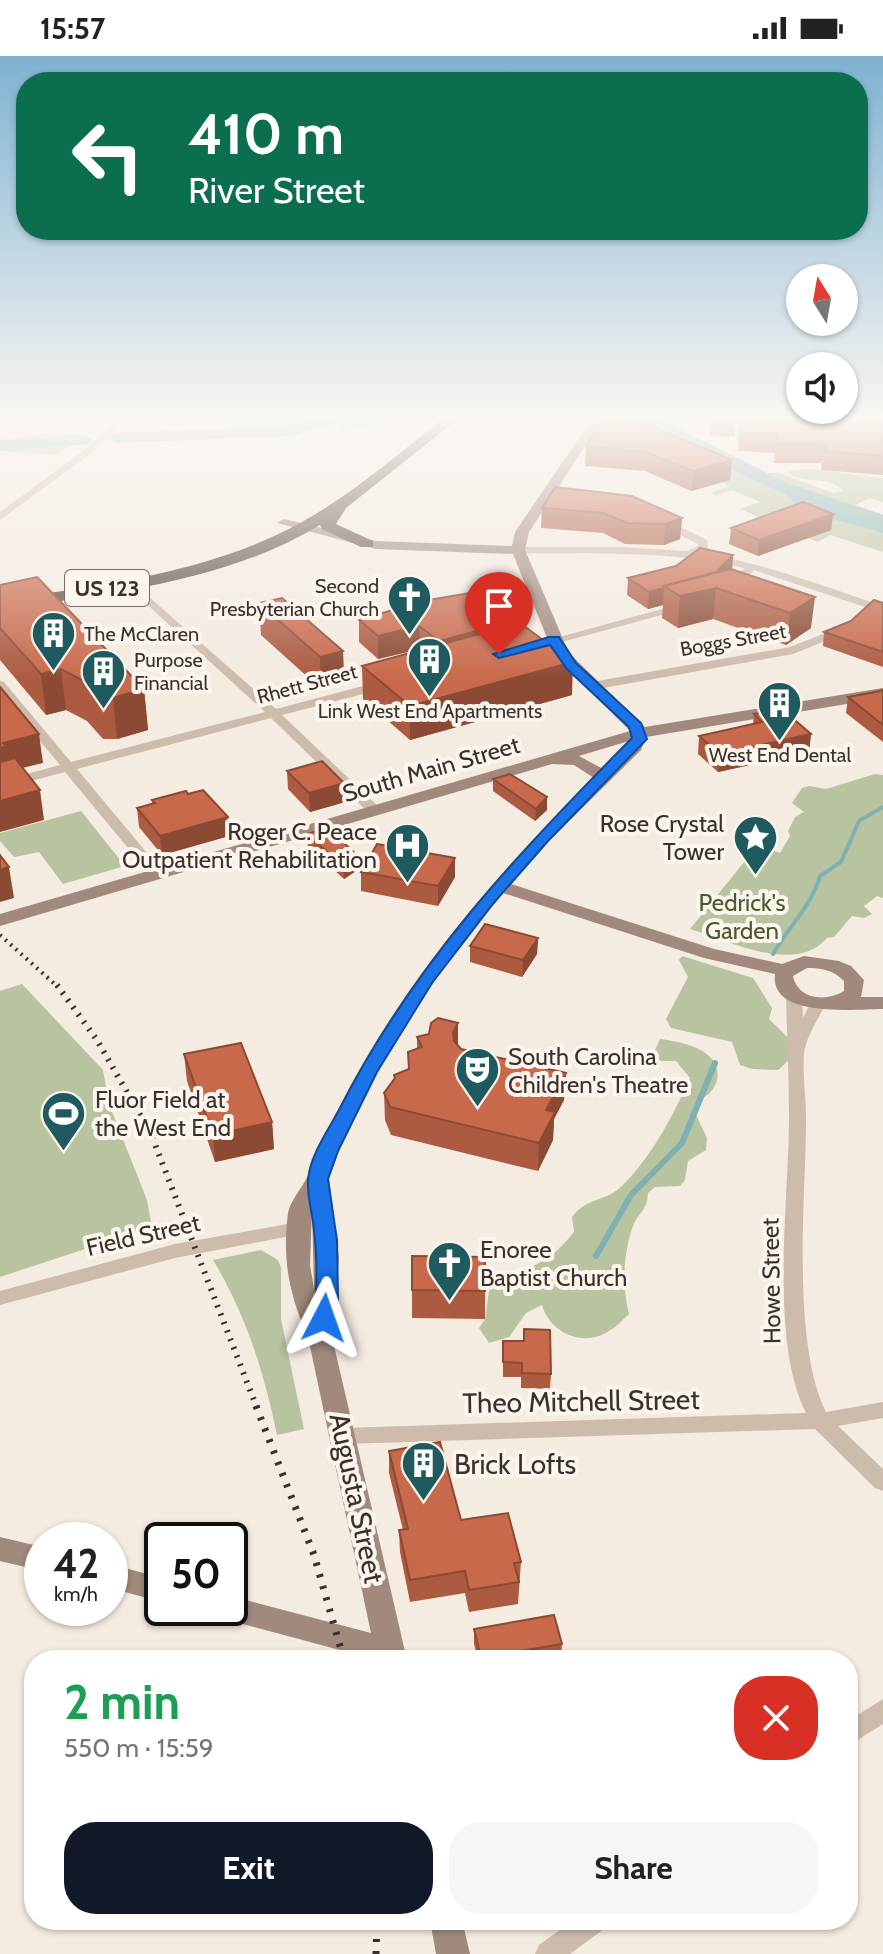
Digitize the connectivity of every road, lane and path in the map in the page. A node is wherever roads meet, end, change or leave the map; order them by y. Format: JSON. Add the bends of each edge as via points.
{"nodes":[{"id":1,"x":18,"y":504,"type":"edge"},
{"id":2,"x":319,"y":504,"type":"edge"},
{"id":3,"x":341,"y":504,"type":"joint"},
{"id":4,"x":544,"y":504,"type":"edge"},
{"id":5,"x":0,"y":517,"type":"edge"},
{"id":6,"x":655,"y":519,"type":"edge"},
{"id":7,"x":284,"y":523,"type":"junction"},
{"id":8,"x":303,"y":528,"type":"junction"},
{"id":9,"x":367,"y":544,"type":"junction"},
{"id":10,"x":518,"y":550,"type":"junction"},
{"id":11,"x":690,"y":554,"type":"junction"},
{"id":12,"x":752,"y":566,"type":"junction"},
{"id":13,"x":127,"y":580,"type":"junction"},
{"id":14,"x":720,"y":596,"type":"edge"},
{"id":15,"x":0,"y":598,"type":"edge"},
{"id":16,"x":691,"y":604,"type":"edge"},
{"id":17,"x":0,"y":605,"type":"edge"},
{"id":18,"x":869,"y":605,"type":"junction"},
{"id":19,"x":883,"y":610,"type":"edge"},
{"id":20,"x":554,"y":640,"type":"junction"},
{"id":21,"x":507,"y":652,"type":"edge"},
{"id":22,"x":389,"y":683,"type":"edge"},
{"id":23,"x":0,"y":685,"type":"edge"},
{"id":24,"x":592,"y":686,"type":"junction"},
{"id":25,"x":883,"y":693,"type":"edge"},
{"id":26,"x":272,"y":713,"type":"junction"},
{"id":27,"x":639,"y":733,"type":"junction"},
{"id":28,"x":546,"y":760,"type":"junction"},
{"id":29,"x":67,"y":768,"type":"junction"},
{"id":30,"x":605,"y":777,"type":"junction"},
{"id":31,"x":0,"y":785,"type":"edge"},
{"id":32,"x":375,"y":811,"type":"junction"},
{"id":33,"x":157,"y":874,"type":"junction"},
{"id":34,"x":499,"y":886,"type":"junction"},
{"id":35,"x":0,"y":920,"type":"edge"},
{"id":36,"x":787,"y":983,"type":"junction"},
{"id":37,"x":848,"y":996,"type":"junction"},
{"id":38,"x":818,"y":1003,"type":"junction"},
{"id":39,"x":883,"y":1003,"type":"edge"},
{"id":40,"x":797,"y":1048,"type":"junction"},
{"id":41,"x":318,"y":1179,"type":"junction"},
{"id":42,"x":299,"y":1228,"type":"junction"},
{"id":43,"x":0,"y":1298,"type":"edge"},
{"id":44,"x":320,"y":1337,"type":"junction"},
{"id":45,"x":883,"y":1410,"type":"edge"},
{"id":46,"x":820,"y":1421,"type":"junction"},
{"id":47,"x":344,"y":1436,"type":"junction"},
{"id":48,"x":883,"y":1482,"type":"edge"},
{"id":49,"x":0,"y":1549,"type":"edge"},
{"id":50,"x":24,"y":1555,"type":"edge"},
{"id":51,"x":248,"y":1614,"type":"edge"},
{"id":52,"x":374,"y":1650,"type":"edge"},
{"id":53,"x":390,"y":1650,"type":"edge"},
{"id":54,"x":883,"y":1710,"type":"edge"},
{"id":55,"x":858,"y":1728,"type":"edge"},
{"id":56,"x":448,"y":1930,"type":"edge"},
{"id":57,"x":581,"y":1930,"type":"edge"},
{"id":58,"x":453,"y":1954,"type":"edge"},
{"id":59,"x":548,"y":1954,"type":"edge"}],
"edges":[{"from":1,"to":5,"type":"street"},
{"from":2,"to":7,"type":"highway","number":"US 123"},
{"from":3,"to":8,"type":"highway","number":"US 123"},
{"from":3,"to":9,"type":"highway","via":[[328,526]]},
{"from":4,"to":10,"type":"main road","via":[[522,532]]},
{"from":6,"to":11,"type":"street","via":[[703,542],[703,548]]},
{"from":7,"to":8,"type":"main road"},
{"from":7,"to":13,"type":"highway","number":"US 123"},
{"from":8,"to":9,"type":"main road"},
{"from":8,"to":13,"type":"highway","number":"US 123","via":[[260,547]]},
{"from":9,"to":10,"type":"main road"},
{"from":10,"to":11,"type":"street"},
{"from":10,"to":20,"type":"main road"},
{"from":11,"to":12,"type":"street"},
{"from":12,"to":14,"type":"street"},
{"from":12,"to":18,"type":"street"},
{"from":13,"to":15,"type":"highway","number":"US 123"},
{"from":13,"to":17,"type":"highway","number":"US 123"},
{"from":13,"to":26,"type":"street"},
{"from":16,"to":20,"type":"street"},
{"from":18,"to":19,"type":"street"},
{"from":18,"to":24,"type":"street","name":"Boggs Street","via":[[844,630],[793,650]]},
{"from":20,"to":21,"type":"street"},
{"from":20,"to":24,"type":"main road"},
{"from":22,"to":26,"type":"street","name":"Rhett Street"},
{"from":23,"to":29,"type":"street"},
{"from":24,"to":27,"type":"main road"},
{"from":25,"to":27,"type":"main road","name":"South Main Street"},
{"from":26,"to":29,"type":"street","name":"Rhett Street"},
{"from":26,"to":32,"type":"street"},
{"from":27,"to":28,"type":"main road","name":"South Main Street"},
{"from":27,"to":30,"type":"main road","name":"Augusta Street","via":[[635,747]]},
{"from":28,"to":30,"type":"main road","via":[[577,760]]},
{"from":28,"to":32,"type":"main road","name":"South Main Street"},
{"from":29,"to":31,"type":"street","name":"Rhett Street"},
{"from":29,"to":33,"type":"street"},
{"from":30,"to":34,"type":"main road","name":"Augusta Street"},
{"from":32,"to":33,"type":"main road","name":"South Main Street"},
{"from":33,"to":35,"type":"main road","name":"South Main Street"},
{"from":34,"to":36,"type":"main road"},
{"from":34,"to":41,"type":"main road","name":"Augusta Street","via":[[398,1021],[367,1072]]},
{"from":36,"to":37,"type":"main road","via":[[804,962],[833,964],[850,974]]},
{"from":36,"to":38,"type":"main road"},
{"from":36,"to":40,"type":"street","name":"Howe Street"},
{"from":37,"to":38,"type":"main road"},
{"from":37,"to":39,"type":"main road"},
{"from":38,"to":40,"type":"street","name":"Howe Street"},
{"from":40,"to":46,"type":"street","name":"Howe Street","via":[[794,1276],[799,1358]]},
{"from":41,"to":42,"type":"main road","name":"Augusta Street","via":[[300,1209]]},
{"from":41,"to":44,"type":"main road","name":"Augusta Street","via":[[327,1300]]},
{"from":42,"to":43,"type":"street","name":"Field Street","via":[[175,1251]]},
{"from":42,"to":44,"type":"main road","name":"Augusta Street","via":[[304,1302]]},
{"from":44,"to":47,"type":"main road","name":"Augusta Street"},
{"from":45,"to":46,"type":"street","name":"Theo Mitchell Street"},
{"from":46,"to":47,"type":"street","name":"Theo Mitchell Street"},
{"from":46,"to":48,"type":"street","name":"Howe Street"},
{"from":47,"to":53,"type":"main road","name":"Augusta Street"},
{"from":49,"to":50,"type":"main road"},
{"from":51,"to":52,"type":"main road"},
{"from":54,"to":55,"type":"street"},
{"from":56,"to":58,"type":"main road"},
{"from":57,"to":59,"type":"street"}]}
